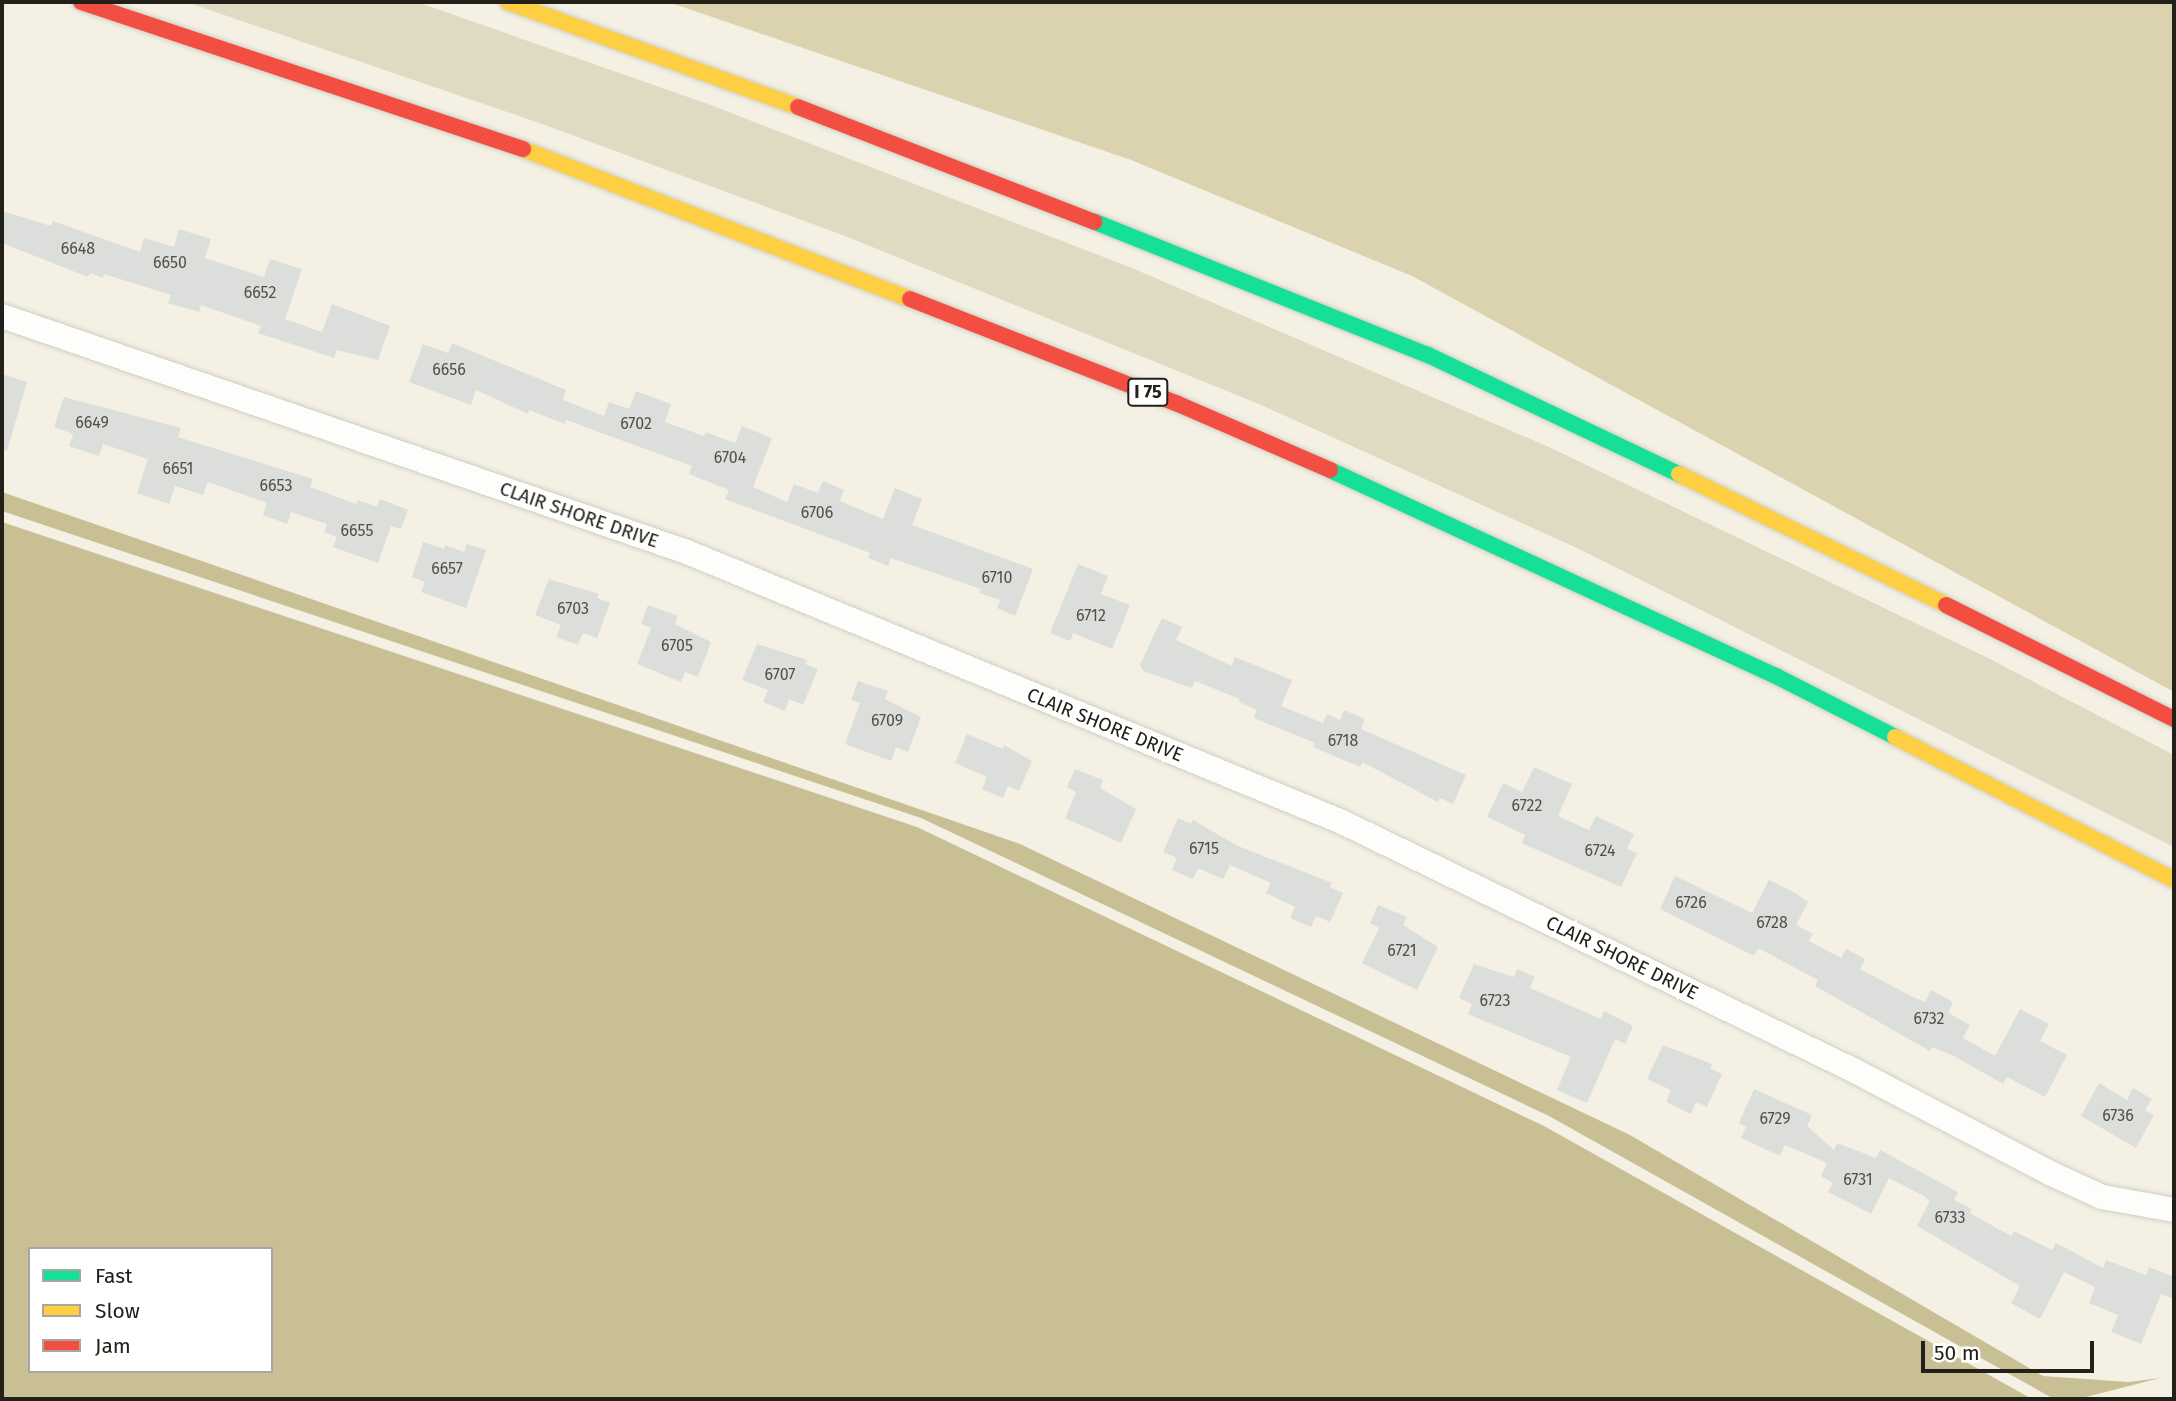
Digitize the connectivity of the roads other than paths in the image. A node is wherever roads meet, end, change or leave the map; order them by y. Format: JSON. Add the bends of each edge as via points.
{"nodes":[{"id":1,"x":81,"y":2,"type":"edge"},
{"id":2,"x":508,"y":2,"type":"edge"},
{"id":3,"x":2,"y":316,"type":"edge"},
{"id":4,"x":2174,"y":719,"type":"edge"},
{"id":5,"x":2174,"y":880,"type":"edge"},
{"id":6,"x":2174,"y":1210,"type":"edge"}],
"edges":[{"from":1,"to":5,"type":"highway","number":"I 75","via":[[518,147],[1177,403],[1427,512],[1776,676]]},
{"from":2,"to":4,"type":"highway","via":[[893,141],[1428,355],[1789,526]]},
{"from":3,"to":6,"type":"street","name":"CLAIR SHORE DRIVE","via":[[712,563],[1342,822],[1853,1070],[2052,1174],[2102,1197]]}]}
